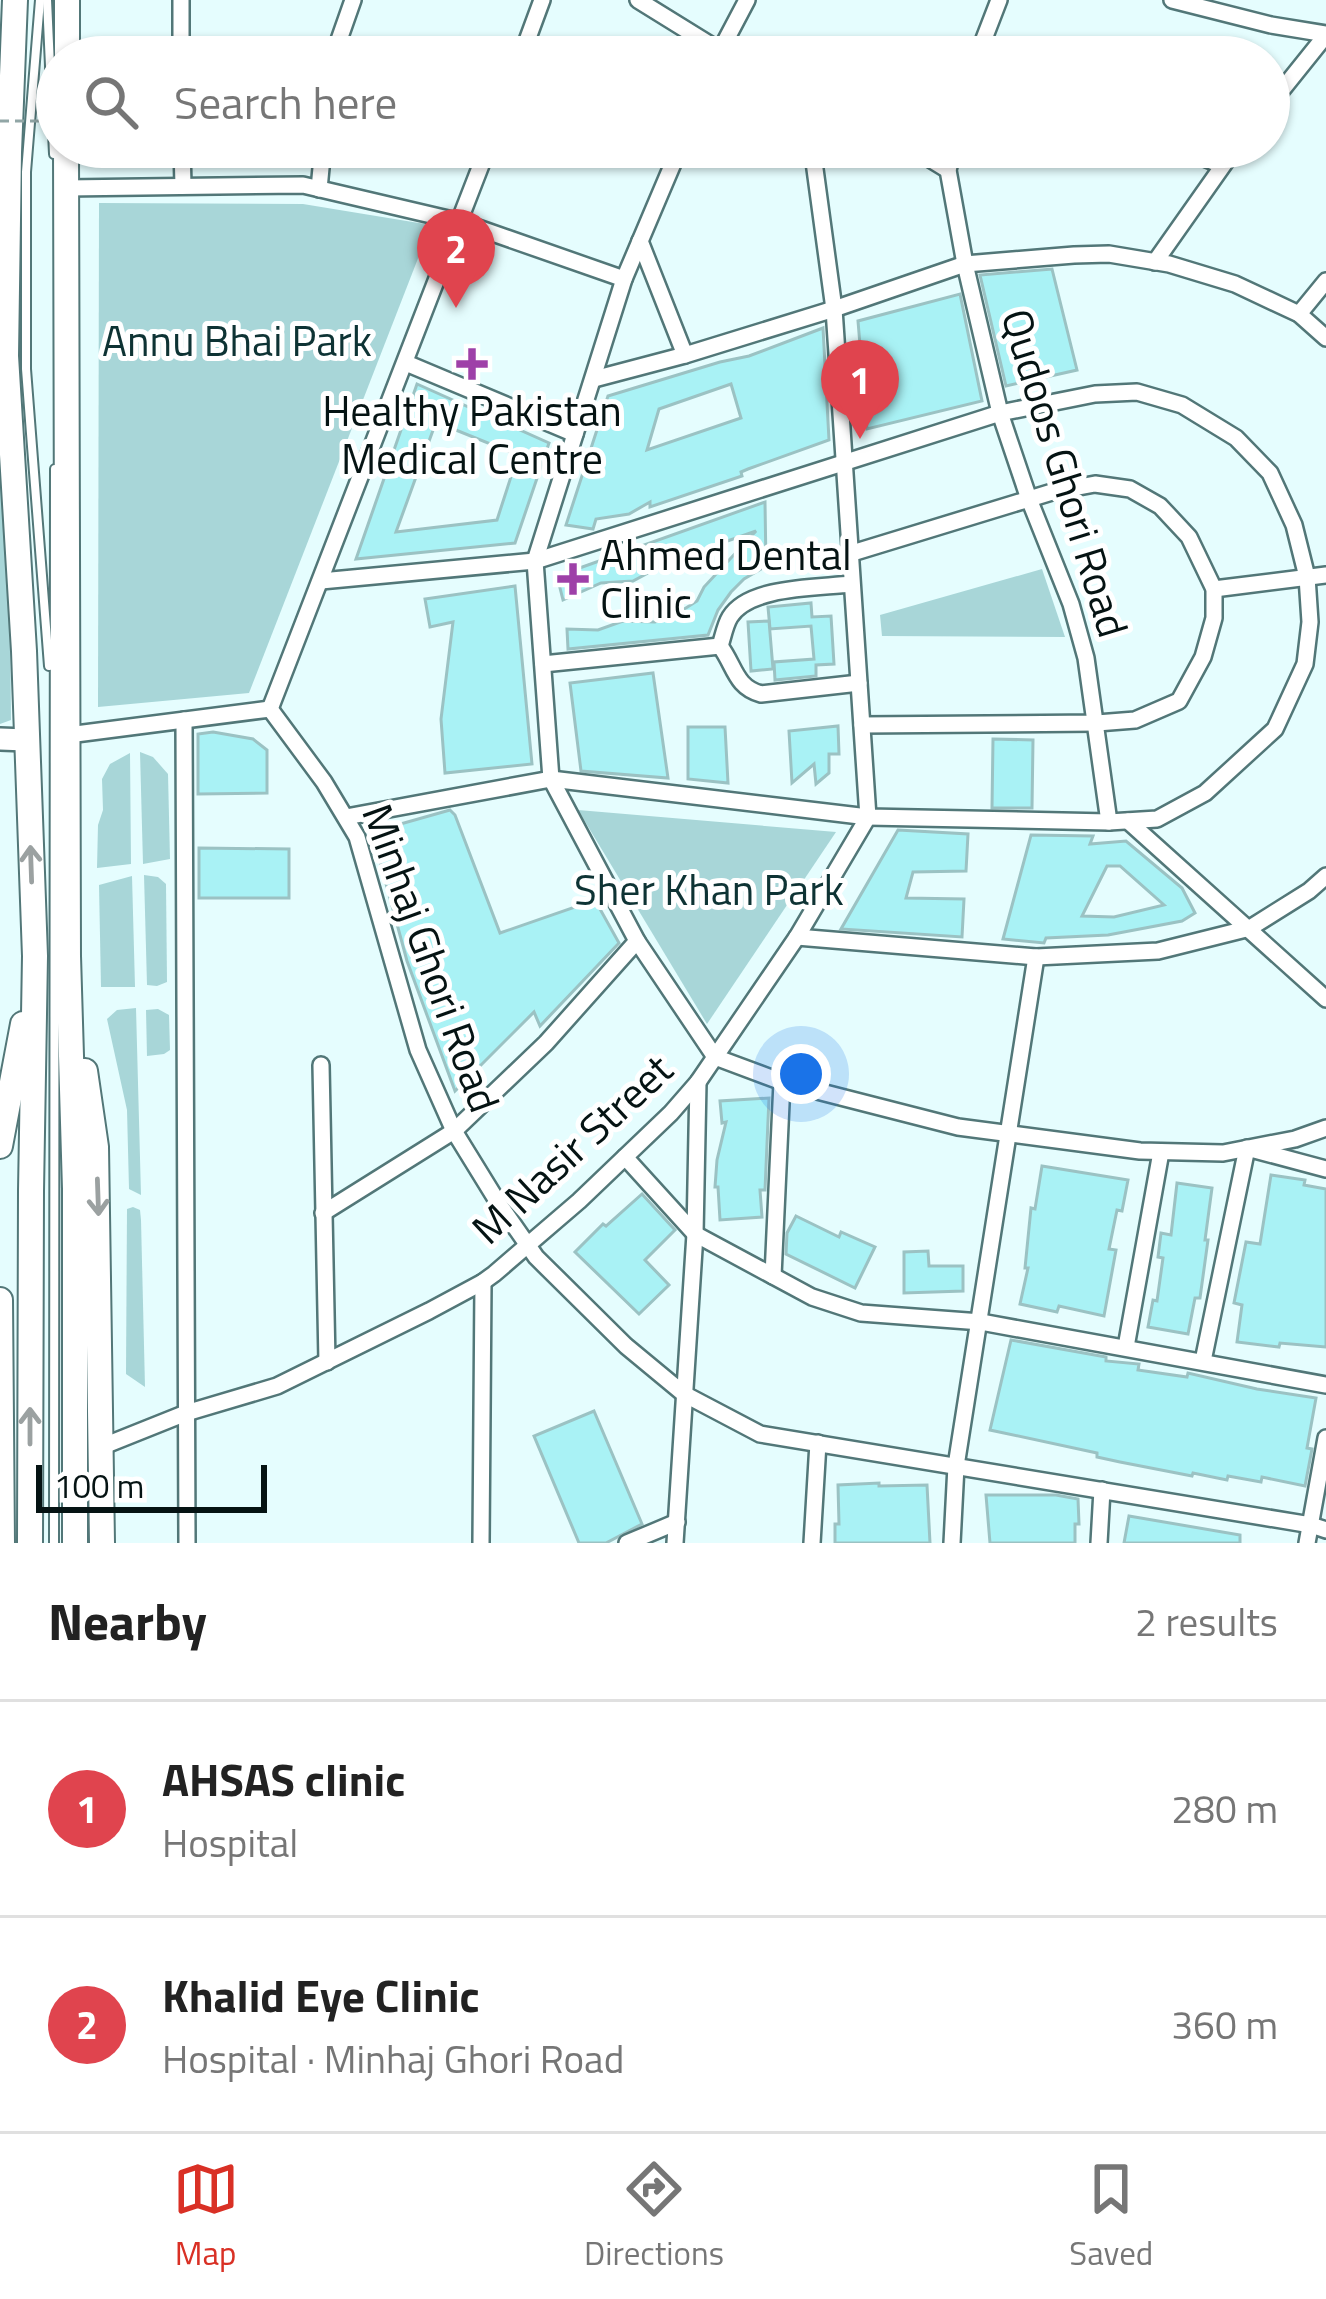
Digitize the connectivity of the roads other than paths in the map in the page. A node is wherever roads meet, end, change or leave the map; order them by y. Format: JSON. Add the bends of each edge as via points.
{"nodes":[{"id":1,"x":16,"y":0,"type":"edge"},
{"id":2,"x":44,"y":0,"type":"edge"},
{"id":3,"x":67,"y":0,"type":"edge"},
{"id":4,"x":181,"y":0,"type":"edge"},
{"id":5,"x":353,"y":0,"type":"edge"},
{"id":6,"x":542,"y":0,"type":"edge"},
{"id":7,"x":638,"y":0,"type":"edge"},
{"id":8,"x":747,"y":0,"type":"edge"},
{"id":9,"x":999,"y":0,"type":"edge"},
{"id":10,"x":1182,"y":2,"type":"edge"},
{"id":11,"x":1326,"y":35,"type":"edge"},
{"id":12,"x":40,"y":36,"type":"edge"},
{"id":13,"x":46,"y":36,"type":"edge"},
{"id":14,"x":67,"y":36,"type":"edge"},
{"id":15,"x":181,"y":36,"type":"edge"},
{"id":16,"x":340,"y":36,"type":"edge"},
{"id":17,"x":529,"y":36,"type":"edge"},
{"id":18,"x":693,"y":36,"type":"edge"},
{"id":19,"x":731,"y":36,"type":"edge"},
{"id":20,"x":985,"y":36,"type":"edge"},
{"id":21,"x":36,"y":76,"type":"edge"},
{"id":22,"x":1290,"y":80,"type":"edge"},
{"id":23,"x":55,"y":168,"type":"edge"},
{"id":24,"x":66,"y":168,"type":"edge"},
{"id":25,"x":183,"y":168,"type":"edge"},
{"id":26,"x":322,"y":168,"type":"edge"},
{"id":27,"x":480,"y":168,"type":"edge"},
{"id":28,"x":671,"y":168,"type":"edge"},
{"id":29,"x":815,"y":168,"type":"edge"},
{"id":30,"x":945,"y":168,"type":"edge"},
{"id":31,"x":1219,"y":168,"type":"edge"},
{"id":32,"x":948,"y":170,"type":"joint"},
{"id":33,"x":183,"y":186,"type":"junction"},
{"id":34,"x":66,"y":188,"type":"junction"},
{"id":35,"x":320,"y":189,"type":"junction"},
{"id":36,"x":4,"y":216,"type":"edge"},
{"id":37,"x":461,"y":222,"type":"junction"},
{"id":38,"x":640,"y":241,"type":"junction"},
{"id":39,"x":55,"y":260,"type":"dead end"},
{"id":40,"x":1155,"y":262,"type":"junction"},
{"id":41,"x":965,"y":264,"type":"junction"},
{"id":42,"x":624,"y":279,"type":"junction"},
{"id":43,"x":1326,"y":281,"type":"edge"},
{"id":44,"x":834,"y":309,"type":"junction"},
{"id":45,"x":1299,"y":314,"type":"junction"},
{"id":46,"x":1326,"y":338,"type":"edge"},
{"id":47,"x":685,"y":355,"type":"junction"},
{"id":48,"x":406,"y":363,"type":"junction"},
{"id":49,"x":593,"y":379,"type":"junction"},
{"id":50,"x":1000,"y":412,"type":"junction"},
{"id":51,"x":575,"y":434,"type":"junction"},
{"id":52,"x":846,"y":461,"type":"junction"},
{"id":53,"x":55,"y":463,"type":"dead end"},
{"id":54,"x":1029,"y":499,"type":"junction"},
{"id":55,"x":849,"y":554,"type":"junction"},
{"id":56,"x":535,"y":561,"type":"junction"},
{"id":57,"x":1326,"y":575,"type":"edge"},
{"id":58,"x":1307,"y":577,"type":"junction"},
{"id":59,"x":321,"y":580,"type":"junction"},
{"id":60,"x":851,"y":584,"type":"junction"},
{"id":61,"x":1214,"y":589,"type":"junction"},
{"id":62,"x":720,"y":646,"type":"junction"},
{"id":63,"x":543,"y":664,"type":"junction"},
{"id":64,"x":859,"y":683,"type":"junction"},
{"id":65,"x":270,"y":709,"type":"junction"},
{"id":66,"x":184,"y":720,"type":"junction"},
{"id":67,"x":1097,"y":723,"type":"junction"},
{"id":68,"x":862,"y":725,"type":"junction"},
{"id":69,"x":61,"y":728,"type":"junction"},
{"id":70,"x":0,"y":739,"type":"edge"},
{"id":71,"x":26,"y":740,"type":"junction"},
{"id":72,"x":550,"y":778,"type":"junction"},
{"id":73,"x":346,"y":817,"type":"junction"},
{"id":74,"x":868,"y":817,"type":"junction"},
{"id":75,"x":1128,"y":820,"type":"junction"},
{"id":76,"x":1108,"y":822,"type":"junction"},
{"id":77,"x":1326,"y":875,"type":"edge"},
{"id":78,"x":1250,"y":928,"type":"junction"},
{"id":79,"x":797,"y":937,"type":"junction"},
{"id":80,"x":637,"y":941,"type":"junction"},
{"id":81,"x":35,"y":956,"type":"junction"},
{"id":82,"x":68,"y":956,"type":"junction"},
{"id":83,"x":1036,"y":957,"type":"junction"},
{"id":84,"x":1326,"y":999,"type":"edge"},
{"id":85,"x":716,"y":1057,"type":"junction"},
{"id":86,"x":321,"y":1065,"type":"dead end"},
{"id":87,"x":698,"y":1082,"type":"junction"},
{"id":88,"x":782,"y":1082,"type":"junction"},
{"id":89,"x":1326,"y":1128,"type":"edge"},
{"id":90,"x":454,"y":1131,"type":"junction"},
{"id":91,"x":1008,"y":1133,"type":"junction"},
{"id":92,"x":0,"y":1146,"type":"edge"},
{"id":93,"x":1246,"y":1148,"type":"junction"},
{"id":94,"x":1161,"y":1152,"type":"junction"},
{"id":95,"x":625,"y":1157,"type":"junction"},
{"id":96,"x":1326,"y":1169,"type":"edge"},
{"id":97,"x":54,"y":1190,"type":"junction"},
{"id":98,"x":323,"y":1213,"type":"junction"},
{"id":99,"x":695,"y":1234,"type":"junction"},
{"id":100,"x":527,"y":1245,"type":"junction"},
{"id":101,"x":773,"y":1276,"type":"junction"},
{"id":102,"x":483,"y":1282,"type":"junction"},
{"id":103,"x":0,"y":1300,"type":"edge"},
{"id":104,"x":981,"y":1322,"type":"junction"},
{"id":105,"x":1126,"y":1347,"type":"junction"},
{"id":106,"x":1203,"y":1360,"type":"junction"},
{"id":107,"x":327,"y":1362,"type":"junction"},
{"id":108,"x":1326,"y":1385,"type":"edge"},
{"id":109,"x":684,"y":1394,"type":"junction"},
{"id":110,"x":186,"y":1413,"type":"junction"},
{"id":111,"x":1326,"y":1438,"type":"edge"},
{"id":112,"x":818,"y":1443,"type":"junction"},
{"id":113,"x":101,"y":1447,"type":"junction"},
{"id":114,"x":1,"y":1459,"type":"edge"},
{"id":115,"x":956,"y":1466,"type":"junction"},
{"id":116,"x":1102,"y":1490,"type":"junction"},
{"id":117,"x":676,"y":1522,"type":"junction"},
{"id":118,"x":1318,"y":1527,"type":"edge"},
{"id":119,"x":2,"y":1543,"type":"edge"},
{"id":120,"x":30,"y":1543,"type":"edge"},
{"id":121,"x":54,"y":1543,"type":"edge"},
{"id":122,"x":74,"y":1543,"type":"edge"},
{"id":123,"x":106,"y":1543,"type":"edge"},
{"id":124,"x":187,"y":1543,"type":"edge"},
{"id":125,"x":481,"y":1543,"type":"edge"},
{"id":126,"x":627,"y":1543,"type":"edge"},
{"id":127,"x":675,"y":1543,"type":"edge"},
{"id":128,"x":812,"y":1543,"type":"edge"},
{"id":129,"x":952,"y":1543,"type":"edge"},
{"id":130,"x":1099,"y":1543,"type":"edge"},
{"id":131,"x":1307,"y":1543,"type":"edge"}],
"edges":[{"from":1,"to":36,"type":"main road"},
{"from":2,"to":12,"type":"lane"},
{"from":2,"to":13,"type":"lane"},
{"from":3,"to":14,"type":"main road"},
{"from":4,"to":15,"type":"street"},
{"from":5,"to":16,"type":"street"},
{"from":6,"to":17,"type":"street"},
{"from":7,"to":18,"type":"street"},
{"from":8,"to":19,"type":"street"},
{"from":9,"to":20,"type":"street"},
{"from":10,"to":11,"type":"street"},
{"from":11,"to":22,"type":"street"},
{"from":21,"to":69,"type":"lane","via":[[26,172],[26,368]]},
{"from":23,"to":39,"type":"lane"},
{"from":24,"to":34,"type":"main road"},
{"from":25,"to":33,"type":"street"},
{"from":26,"to":35,"type":"street"},
{"from":27,"to":37,"type":"street"},
{"from":28,"to":38,"type":"street","name":"M Nasir Street"},
{"from":29,"to":44,"type":"street"},
{"from":30,"to":32,"type":"street"},
{"from":31,"to":40,"type":"street"},
{"from":32,"to":41,"type":"street","name":"Qudoos Ghori Road"},
{"from":33,"to":34,"type":"street"},
{"from":33,"to":35,"type":"street"},
{"from":34,"to":69,"type":"main road"},
{"from":35,"to":37,"type":"street"},
{"from":36,"to":71,"type":"main road"},
{"from":37,"to":42,"type":"street"},
{"from":37,"to":48,"type":"street"},
{"from":38,"to":42,"type":"street","name":"M Nasir Street"},
{"from":38,"to":47,"type":"street"},
{"from":40,"to":41,"type":"street","via":[[1109,254]]},
{"from":40,"to":45,"type":"street","via":[[1235,284]]},
{"from":41,"to":44,"type":"street"},
{"from":41,"to":50,"type":"street","name":"Qudoos Ghori Road"},
{"from":42,"to":49,"type":"street","name":"M Nasir Street"},
{"from":43,"to":45,"type":"street"},
{"from":44,"to":47,"type":"street"},
{"from":44,"to":52,"type":"street"},
{"from":45,"to":46,"type":"street"},
{"from":47,"to":49,"type":"street"},
{"from":48,"to":51,"type":"street"},
{"from":48,"to":59,"type":"street"},
{"from":49,"to":51,"type":"street","name":"M Nasir Street"},
{"from":50,"to":52,"type":"street"},
{"from":50,"to":54,"type":"street","name":"Qudoos Ghori Road"},
{"from":50,"to":58,"type":"street","via":[[1137,392],[1182,405],[1236,438],[1270,473]]},
{"from":51,"to":56,"type":"street","name":"M Nasir Street"},
{"from":52,"to":55,"type":"street"},
{"from":52,"to":56,"type":"street"},
{"from":53,"to":69,"type":"lane"},
{"from":54,"to":55,"type":"street"},
{"from":54,"to":61,"type":"street","via":[[1095,484],[1130,489],[1189,537]]},
{"from":54,"to":67,"type":"street","name":"Qudoos Ghori Road","via":[[1071,604]]},
{"from":55,"to":60,"type":"street"},
{"from":56,"to":59,"type":"street"},
{"from":56,"to":63,"type":"street","name":"M Nasir Street"},
{"from":57,"to":58,"type":"street"},
{"from":58,"to":61,"type":"street"},
{"from":58,"to":75,"type":"street","via":[[1305,664],[1275,729],[1204,793],[1157,818]]},
{"from":59,"to":65,"type":"street"},
{"from":60,"to":62,"type":"street","via":[[749,598],[730,616]]},
{"from":60,"to":64,"type":"street"},
{"from":61,"to":67,"type":"street","via":[[1203,657],[1179,700],[1135,720]]},
{"from":62,"to":63,"type":"street"},
{"from":62,"to":64,"type":"street","via":[[738,681],[761,694]]},
{"from":63,"to":72,"type":"street","name":"M Nasir Street"},
{"from":64,"to":68,"type":"street"},
{"from":65,"to":66,"type":"street"},
{"from":65,"to":73,"type":"street","name":"Minhaj Ghori Road"},
{"from":66,"to":69,"type":"street"},
{"from":66,"to":110,"type":"street"},
{"from":67,"to":68,"type":"street"},
{"from":67,"to":76,"type":"street","name":"Qudoos Ghori Road"},
{"from":68,"to":74,"type":"street"},
{"from":69,"to":82,"type":"main road"},
{"from":69,"to":97,"type":"lane"},
{"from":70,"to":71,"type":"street"},
{"from":81,"to":71,"type":"main road","one_way":true},
{"from":72,"to":73,"type":"street"},
{"from":72,"to":74,"type":"street"},
{"from":72,"to":80,"type":"street","name":"M Nasir Street"},
{"from":73,"to":90,"type":"street","name":"Minhaj Ghori Road","via":[[418,1050]]},
{"from":74,"to":76,"type":"street"},
{"from":74,"to":79,"type":"street"},
{"from":75,"to":76,"type":"street"},
{"from":75,"to":78,"type":"street"},
{"from":77,"to":78,"type":"street"},
{"from":78,"to":83,"type":"street","via":[[1158,950]]},
{"from":78,"to":84,"type":"street"},
{"from":79,"to":83,"type":"street"},
{"from":79,"to":85,"type":"street"},
{"from":80,"to":85,"type":"street","name":"M Nasir Street"},
{"from":80,"to":90,"type":"street"},
{"from":81,"to":92,"type":"main road"},
{"from":81,"to":97,"type":"main road"},
{"from":82,"to":97,"type":"main road"},
{"from":82,"to":113,"type":"main road","one_way":true,"via":[[96,1148]]},
{"from":83,"to":91,"type":"street"},
{"from":85,"to":87,"type":"street","name":"M Nasir Street"},
{"from":85,"to":88,"type":"street"},
{"from":86,"to":98,"type":"street"},
{"from":87,"to":95,"type":"street","name":"M Nasir Street"},
{"from":87,"to":99,"type":"street"},
{"from":88,"to":91,"type":"street"},
{"from":88,"to":101,"type":"street"},
{"from":89,"to":93,"type":"street"},
{"from":90,"to":98,"type":"street"},
{"from":90,"to":100,"type":"street","name":"Minhaj Ghori Road"},
{"from":91,"to":94,"type":"street"},
{"from":91,"to":104,"type":"street"},
{"from":93,"to":94,"type":"street"},
{"from":93,"to":96,"type":"street"},
{"from":93,"to":106,"type":"street"},
{"from":94,"to":105,"type":"street"},
{"from":95,"to":99,"type":"street"},
{"from":95,"to":100,"type":"street","name":"M Nasir Street"},
{"from":120,"to":97,"type":"main road","one_way":true},
{"from":97,"to":121,"type":"lane"},
{"from":97,"to":122,"type":"main road"},
{"from":98,"to":107,"type":"street"},
{"from":99,"to":101,"type":"street"},
{"from":99,"to":109,"type":"street"},
{"from":100,"to":102,"type":"street","name":"M Nasir Street"},
{"from":100,"to":109,"type":"street","name":"Minhaj Ghori Road"},
{"from":101,"to":104,"type":"street","via":[[861,1313]]},
{"from":102,"to":107,"type":"street","name":"M Nasir Street"},
{"from":102,"to":125,"type":"street"},
{"from":103,"to":114,"type":"main road"},
{"from":104,"to":105,"type":"street"},
{"from":104,"to":115,"type":"street"},
{"from":105,"to":106,"type":"street"},
{"from":106,"to":108,"type":"street"},
{"from":107,"to":110,"type":"street","name":"M Nasir Street"},
{"from":109,"to":112,"type":"street","name":"Minhaj Ghori Road","via":[[760,1434]]},
{"from":109,"to":117,"type":"street"},
{"from":110,"to":113,"type":"street","name":"M Nasir Street"},
{"from":110,"to":124,"type":"street"},
{"from":111,"to":118,"type":"street"},
{"from":112,"to":115,"type":"street","name":"Minhaj Ghori Road"},
{"from":112,"to":128,"type":"street"},
{"from":113,"to":123,"type":"main road"},
{"from":114,"to":119,"type":"main road"},
{"from":115,"to":116,"type":"street","name":"Minhaj Ghori Road"},
{"from":115,"to":129,"type":"street"},
{"from":116,"to":118,"type":"street","name":"Minhaj Ghori Road"},
{"from":116,"to":130,"type":"street"},
{"from":117,"to":126,"type":"street"},
{"from":117,"to":127,"type":"street"},
{"from":118,"to":131,"type":"street"}]}
